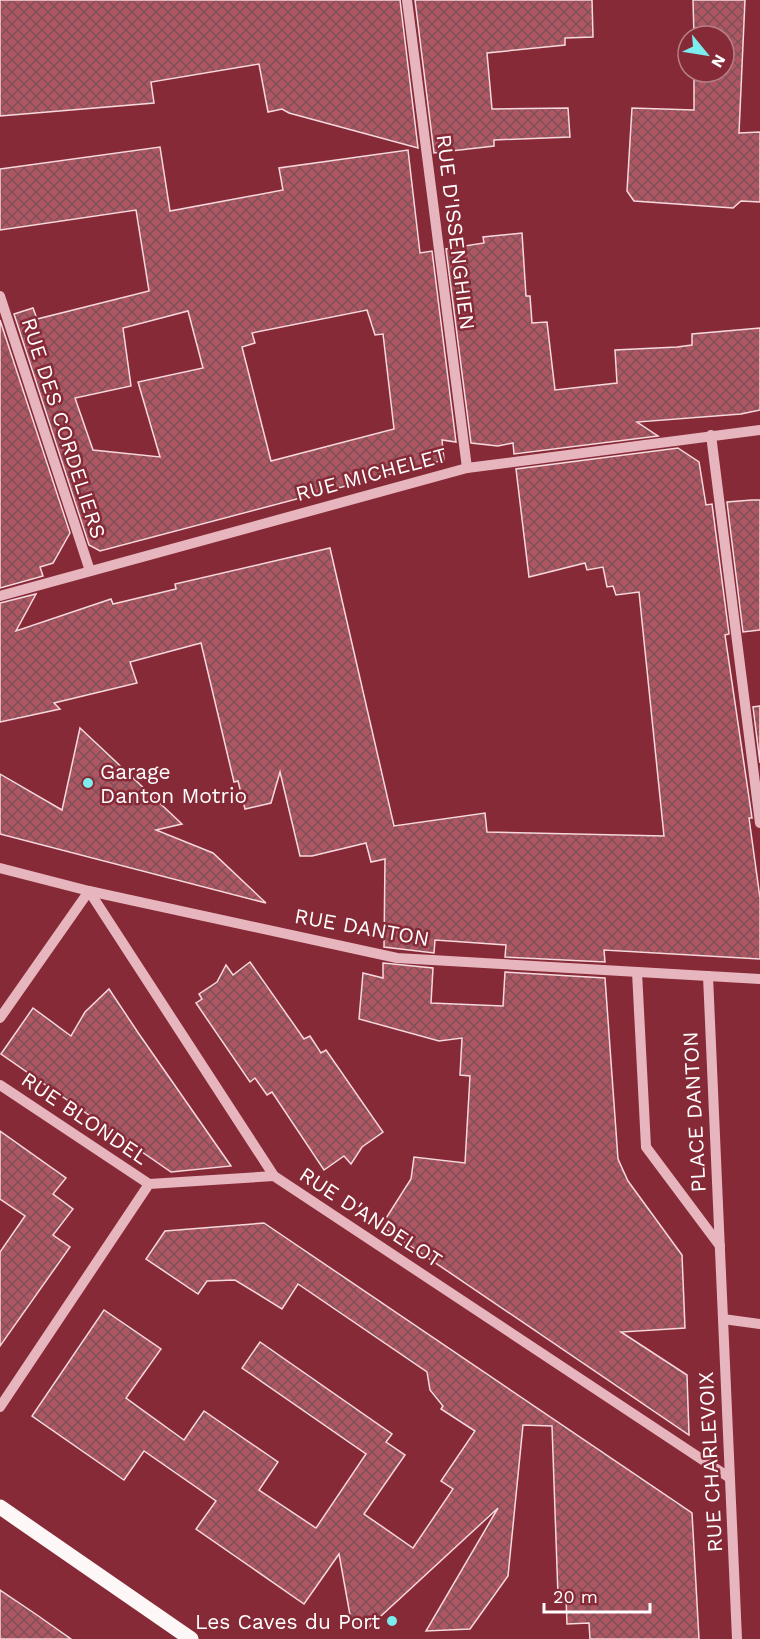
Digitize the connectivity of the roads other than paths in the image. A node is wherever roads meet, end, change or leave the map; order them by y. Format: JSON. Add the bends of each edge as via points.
{"nodes":[{"id":1,"x":407,"y":0,"type":"edge"},
{"id":2,"x":0,"y":297,"type":"edge"},
{"id":3,"x":760,"y":430,"type":"edge"},
{"id":4,"x":711,"y":435,"type":"junction"},
{"id":5,"x":467,"y":468,"type":"junction"},
{"id":6,"x":90,"y":571,"type":"junction"},
{"id":7,"x":0,"y":596,"type":"edge"},
{"id":8,"x":760,"y":824,"type":"edge"},
{"id":9,"x":0,"y":868,"type":"edge"},
{"id":10,"x":89,"y":891,"type":"junction"},
{"id":11,"x":637,"y":972,"type":"junction"},
{"id":12,"x":708,"y":976,"type":"junction"},
{"id":13,"x":760,"y":979,"type":"edge"},
{"id":14,"x":0,"y":1018,"type":"edge"},
{"id":15,"x":0,"y":1085,"type":"edge"},
{"id":16,"x":274,"y":1176,"type":"junction"},
{"id":17,"x":149,"y":1184,"type":"junction"},
{"id":18,"x":720,"y":1246,"type":"junction"},
{"id":19,"x":723,"y":1319,"type":"junction"},
{"id":20,"x":760,"y":1324,"type":"edge"},
{"id":21,"x":0,"y":1407,"type":"edge"},
{"id":22,"x":730,"y":1478,"type":"junction"},
{"id":23,"x":0,"y":1507,"type":"edge"},
{"id":24,"x":191,"y":1639,"type":"edge"},
{"id":25,"x":737,"y":1639,"type":"edge"}],
"edges":[{"from":1,"to":5,"type":"street","name":"RUE D'ISSENGHIEN"},
{"from":2,"to":6,"type":"street","name":"RUE DES CORDELIERS"},
{"from":3,"to":4,"type":"street","name":"RUE MICHELET"},
{"from":4,"to":5,"type":"street","name":"RUE MICHELET"},
{"from":4,"to":8,"type":"street"},
{"from":5,"to":6,"type":"street","name":"RUE MICHELET"},
{"from":6,"to":7,"type":"street","name":"RUE MICHELET"},
{"from":9,"to":10,"type":"street","name":"RUE DANTON"},
{"from":10,"to":11,"type":"street","name":"RUE DANTON","via":[[397,958]]},
{"from":10,"to":14,"type":"street"},
{"from":10,"to":16,"type":"street","name":"RUE D'ANDELOT"},
{"from":11,"to":12,"type":"street","name":"RUE DANTON"},
{"from":11,"to":18,"type":"street","name":"PLACE DANTON","via":[[646,1147]]},
{"from":12,"to":13,"type":"street","name":"RUE DANTON"},
{"from":12,"to":18,"type":"street","name":"PLACE DANTON"},
{"from":15,"to":17,"type":"street","name":"RUE BLONDEL"},
{"from":16,"to":17,"type":"street"},
{"from":16,"to":22,"type":"street","name":"RUE D'ANDELOT"},
{"from":17,"to":21,"type":"street"},
{"from":18,"to":19,"type":"street","name":"PLACE DANTON"},
{"from":19,"to":20,"type":"street"},
{"from":19,"to":22,"type":"street","name":"RUE CHARLEVOIX"},
{"from":22,"to":25,"type":"street","name":"RUE CHARLEVOIX"},
{"from":23,"to":24,"type":"main road"}]}
